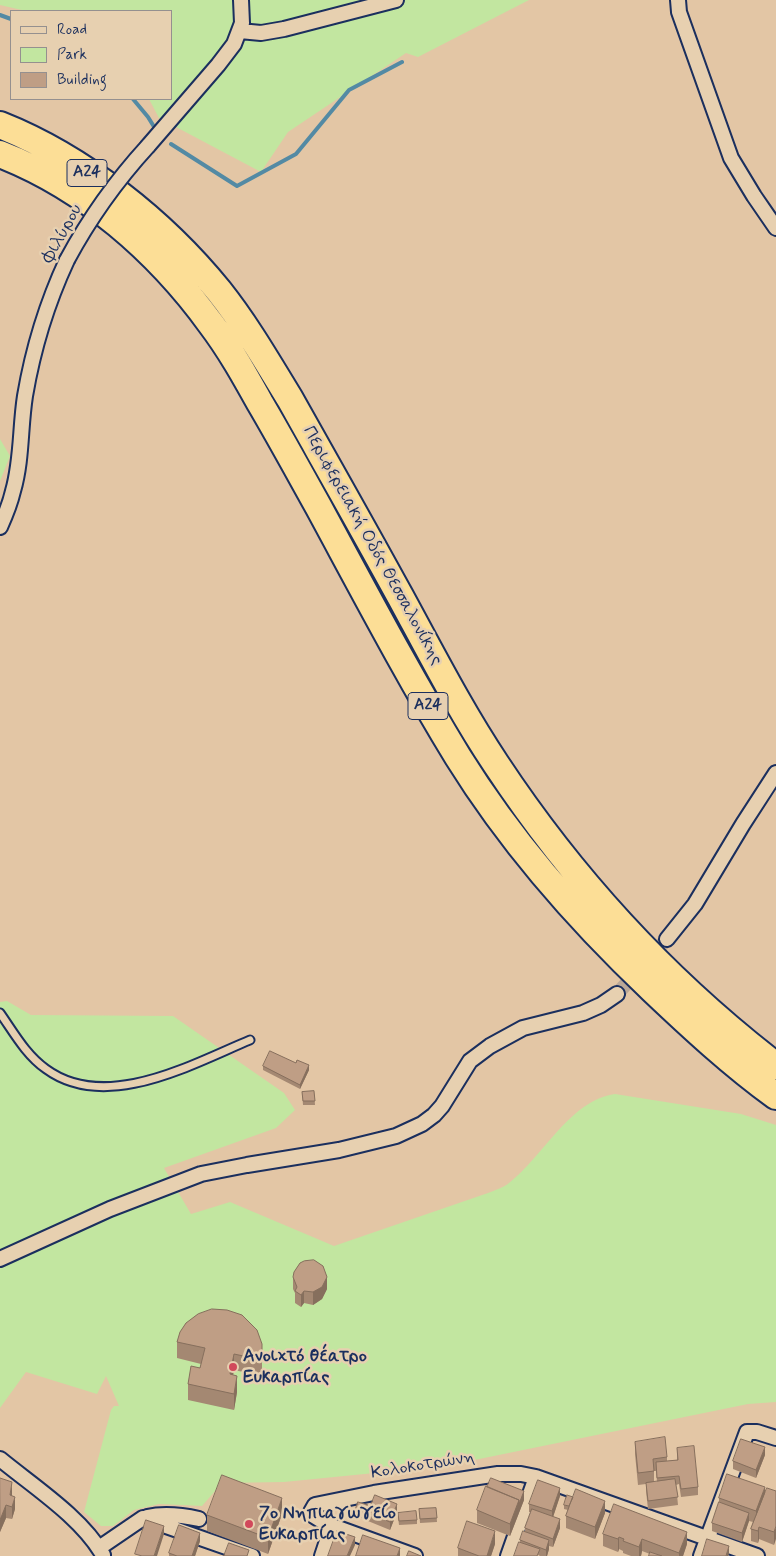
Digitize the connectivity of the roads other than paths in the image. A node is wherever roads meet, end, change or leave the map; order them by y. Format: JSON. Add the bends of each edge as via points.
{"nodes":[{"id":1,"x":241,"y":0,"type":"edge"},
{"id":2,"x":396,"y":0,"type":"edge"},
{"id":3,"x":678,"y":0,"type":"edge"},
{"id":4,"x":240,"y":31,"type":"junction"},
{"id":5,"x":0,"y":125,"type":"edge"},
{"id":6,"x":0,"y":154,"type":"edge"},
{"id":7,"x":776,"y":228,"type":"edge"},
{"id":8,"x":0,"y":528,"type":"edge"},
{"id":9,"x":776,"y":773,"type":"edge"},
{"id":10,"x":667,"y":939,"type":"tunnel mouth"},
{"id":11,"x":617,"y":994,"type":"tunnel mouth"},
{"id":12,"x":0,"y":1013,"type":"edge"},
{"id":13,"x":250,"y":1040,"type":"dead end"},
{"id":14,"x":776,"y":1066,"type":"edge"},
{"id":15,"x":776,"y":1096,"type":"edge"},
{"id":16,"x":0,"y":1259,"type":"edge"},
{"id":17,"x":776,"y":1438,"type":"edge"},
{"id":18,"x":0,"y":1459,"type":"edge"},
{"id":19,"x":536,"y":1477,"type":"junction"},
{"id":20,"x":144,"y":1518,"type":"junction"},
{"id":21,"x":199,"y":1518,"type":"dead end"},
{"id":22,"x":332,"y":1526,"type":"junction"},
{"id":23,"x":707,"y":1539,"type":"junction"},
{"id":24,"x":101,"y":1552,"type":"edge"},
{"id":25,"x":252,"y":1556,"type":"edge"},
{"id":26,"x":322,"y":1556,"type":"edge"},
{"id":27,"x":416,"y":1556,"type":"edge"},
{"id":28,"x":508,"y":1556,"type":"edge"},
{"id":29,"x":701,"y":1556,"type":"edge"},
{"id":30,"x":756,"y":1556,"type":"edge"}],
"edges":[{"from":1,"to":4,"type":"street","name":"Φιλύρου"},
{"from":2,"to":4,"type":"street","via":[[284,29],[261,33]]},
{"from":3,"to":7,"type":"street","via":[[679,12],[731,158]]},
{"from":4,"to":8,"type":"street","name":"Φιλύρου","bridge":true,"via":[[226,56],[107,196],[67,260],[33,357],[17,474]]},
{"from":5,"to":14,"type":"highway","name":"Περιφερειακή Οδός Θεσσαλονίκης","number":"Α24","via":[[46,146],[115,191],[166,234],[215,286],[281,384],[456,699],[514,791],[629,932],[685,990]]},
{"from":6,"to":15,"type":"highway","name":"Περιφερειακή Οδός Θεσσαλονίκης","number":"Α24","via":[[90,203],[148,252],[192,298],[232,355],[396,651],[458,757],[497,814],[543,875],[602,942],[682,1019]]},
{"from":9,"to":10,"type":"street","via":[[695,904]]},
{"from":11,"to":16,"type":"street","via":[[583,1013],[522,1028],[490,1046],[470,1060],[434,1115],[396,1136],[339,1150],[201,1174],[110,1209]]},
{"from":12,"to":13,"type":"lane","via":[[20,1043],[47,1069],[63,1079],[89,1085],[124,1086],[146,1081],[179,1071]]},
{"from":17,"to":23,"type":"street","via":[[747,1432]]},
{"from":18,"to":24,"type":"street","via":[[69,1516]]},
{"from":19,"to":22,"type":"street","name":"Κολοκοτρώνη","via":[[498,1474],[315,1505],[311,1512],[314,1516]]},
{"from":19,"to":23,"type":"street","name":"Κολοκοτρώνη"},
{"from":19,"to":28,"type":"street"},
{"from":20,"to":21,"type":"street","via":[[160,1514]]},
{"from":20,"to":24,"type":"street"},
{"from":20,"to":25,"type":"street"},
{"from":22,"to":26,"type":"street"},
{"from":22,"to":27,"type":"street"},
{"from":23,"to":29,"type":"street"},
{"from":23,"to":30,"type":"street","name":"Κολοκοτρώνη"}]}
